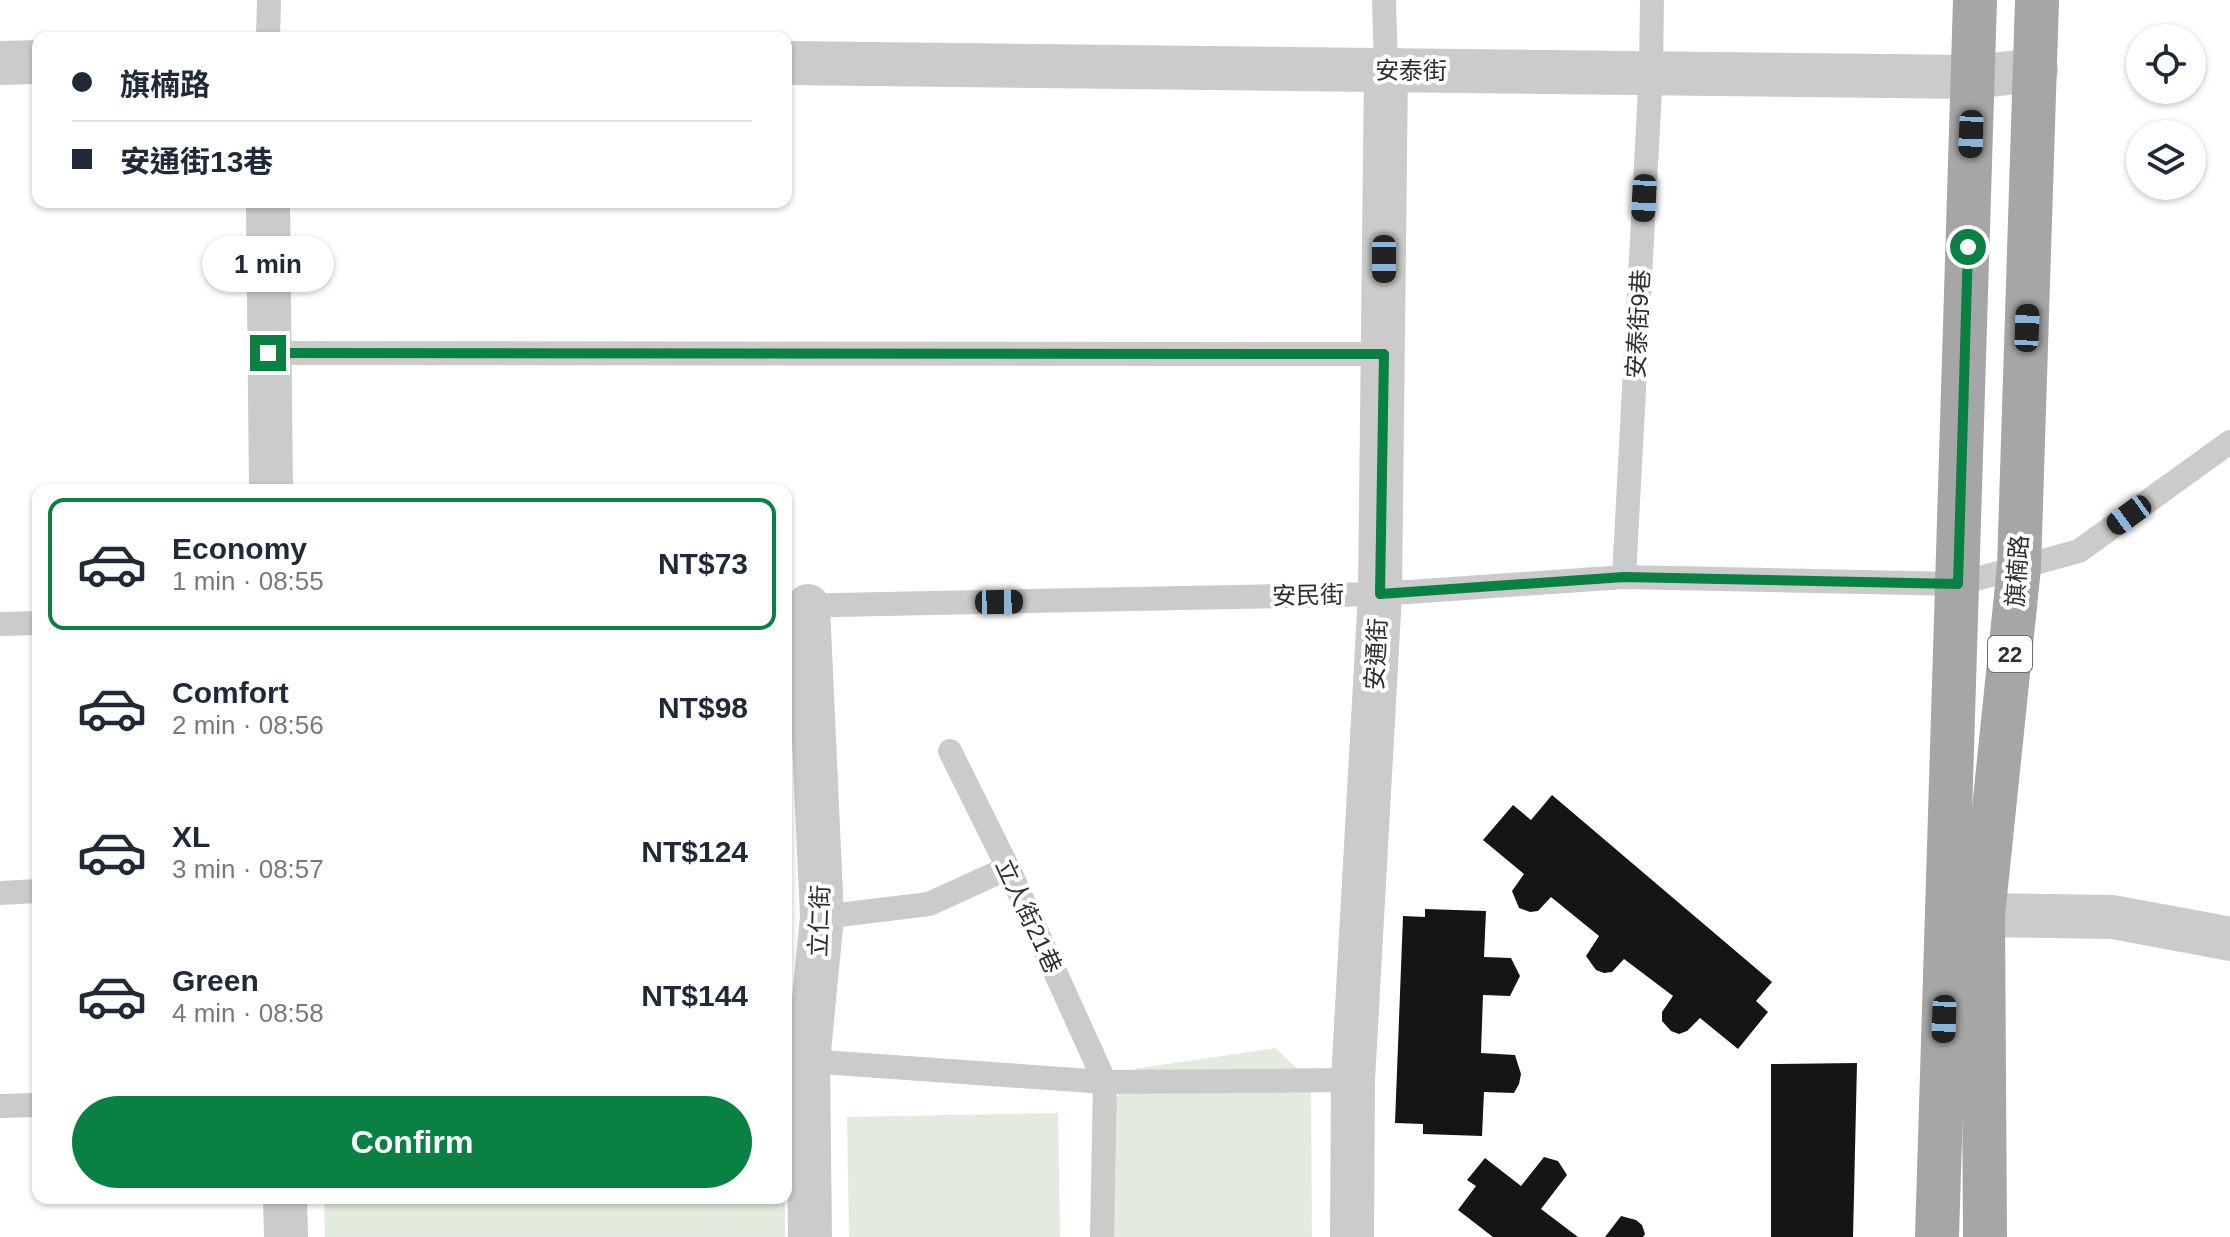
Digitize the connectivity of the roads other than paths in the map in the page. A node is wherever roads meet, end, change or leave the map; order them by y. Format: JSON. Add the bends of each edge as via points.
{"nodes":[{"id":1,"x":269,"y":0,"type":"edge"},
{"id":2,"x":1384,"y":0,"type":"edge"},
{"id":3,"x":1652,"y":0,"type":"edge"},
{"id":4,"x":1975,"y":0,"type":"edge"},
{"id":5,"x":2037,"y":0,"type":"edge"},
{"id":6,"x":268,"y":32,"type":"edge"},
{"id":7,"x":32,"y":62,"type":"edge"},
{"id":8,"x":0,"y":63,"type":"edge"},
{"id":9,"x":792,"y":63,"type":"edge"},
{"id":10,"x":1386,"y":70,"type":"junction"},
{"id":11,"x":2036,"y":70,"type":"junction"},
{"id":12,"x":1651,"y":71,"type":"junction"},
{"id":13,"x":1973,"y":77,"type":"junction"},
{"id":14,"x":268,"y":208,"type":"edge"},
{"id":15,"x":268,"y":353,"type":"junction"},
{"id":16,"x":1384,"y":354,"type":"junction"},
{"id":17,"x":2230,"y":442,"type":"edge"},
{"id":18,"x":271,"y":484,"type":"edge"},
{"id":19,"x":2019,"y":567,"type":"junction"},
{"id":20,"x":1624,"y":577,"type":"junction"},
{"id":21,"x":1958,"y":584,"type":"junction"},
{"id":22,"x":1380,"y":594,"type":"junction"},
{"id":23,"x":797,"y":606,"type":"edge"},
{"id":24,"x":32,"y":623,"type":"edge"},
{"id":25,"x":0,"y":624,"type":"edge"},
{"id":26,"x":950,"y":751,"type":"dead end"},
{"id":27,"x":1008,"y":868,"type":"junction"},
{"id":28,"x":32,"y":891,"type":"edge"},
{"id":29,"x":0,"y":893,"type":"edge"},
{"id":30,"x":1983,"y":915,"type":"junction"},
{"id":31,"x":822,"y":917,"type":"junction"},
{"id":32,"x":2230,"y":939,"type":"edge"},
{"id":33,"x":797,"y":1061,"type":"edge"},
{"id":34,"x":1353,"y":1080,"type":"junction"},
{"id":35,"x":1105,"y":1082,"type":"junction"},
{"id":36,"x":32,"y":1105,"type":"edge"},
{"id":37,"x":0,"y":1106,"type":"edge"},
{"id":38,"x":285,"y":1204,"type":"edge"},
{"id":39,"x":286,"y":1237,"type":"edge"},
{"id":40,"x":810,"y":1237,"type":"edge"},
{"id":41,"x":1102,"y":1237,"type":"edge"},
{"id":42,"x":1352,"y":1237,"type":"edge"},
{"id":43,"x":1937,"y":1237,"type":"edge"},
{"id":44,"x":1985,"y":1237,"type":"edge"}],
"edges":[{"from":1,"to":6,"type":"lane"},
{"from":2,"to":10,"type":"lane"},
{"from":3,"to":12,"type":"lane","name":"安泰街9巷"},
{"from":4,"to":13,"type":"main road","number":"22"},
{"from":5,"to":11,"type":"main road","name":"旗楠路","number":"22"},
{"from":7,"to":8,"type":"street"},
{"from":9,"to":10,"type":"street","name":"安泰街"},
{"from":10,"to":12,"type":"street","name":"安泰街"},
{"from":10,"to":16,"type":"street","name":"安通街"},
{"from":11,"to":13,"type":"street","name":"安泰街"},
{"from":11,"to":19,"type":"main road","name":"旗楠路","number":"22"},
{"from":12,"to":13,"type":"street","name":"安泰街"},
{"from":12,"to":20,"type":"lane","name":"安泰街9巷"},
{"from":13,"to":21,"type":"main road","number":"22"},
{"from":14,"to":15,"type":"street"},
{"from":15,"to":16,"type":"lane"},
{"from":15,"to":18,"type":"street"},
{"from":16,"to":22,"type":"street","name":"安通街"},
{"from":17,"to":19,"type":"lane","name":"安民街","via":[[2079,551]]},
{"from":19,"to":21,"type":"lane","name":"安民街"},
{"from":19,"to":30,"type":"main road","name":"旗楠路","number":"22"},
{"from":20,"to":21,"type":"lane","name":"安民街"},
{"from":20,"to":22,"type":"lane","name":"安民街"},
{"from":21,"to":43,"type":"main road","number":"22"},
{"from":22,"to":23,"type":"lane","name":"安民街"},
{"from":22,"to":34,"type":"street","name":"安通街"},
{"from":23,"to":31,"type":"street","name":"立仁街"},
{"from":24,"to":25,"type":"lane"},
{"from":26,"to":27,"type":"lane","name":"立人街21巷"},
{"from":27,"to":31,"type":"lane","via":[[929,904]]},
{"from":27,"to":35,"type":"lane","name":"立人街21巷"},
{"from":28,"to":29,"type":"lane"},
{"from":30,"to":32,"type":"street","via":[[2113,917]]},
{"from":30,"to":44,"type":"main road","name":"旗楠路","number":"22"},
{"from":31,"to":33,"type":"street","name":"立仁街"},
{"from":33,"to":35,"type":"lane"},
{"from":33,"to":40,"type":"street","name":"立仁街"},
{"from":34,"to":35,"type":"lane"},
{"from":34,"to":42,"type":"street","name":"安通街"},
{"from":35,"to":41,"type":"lane"},
{"from":36,"to":37,"type":"lane"},
{"from":38,"to":39,"type":"street"}]}
